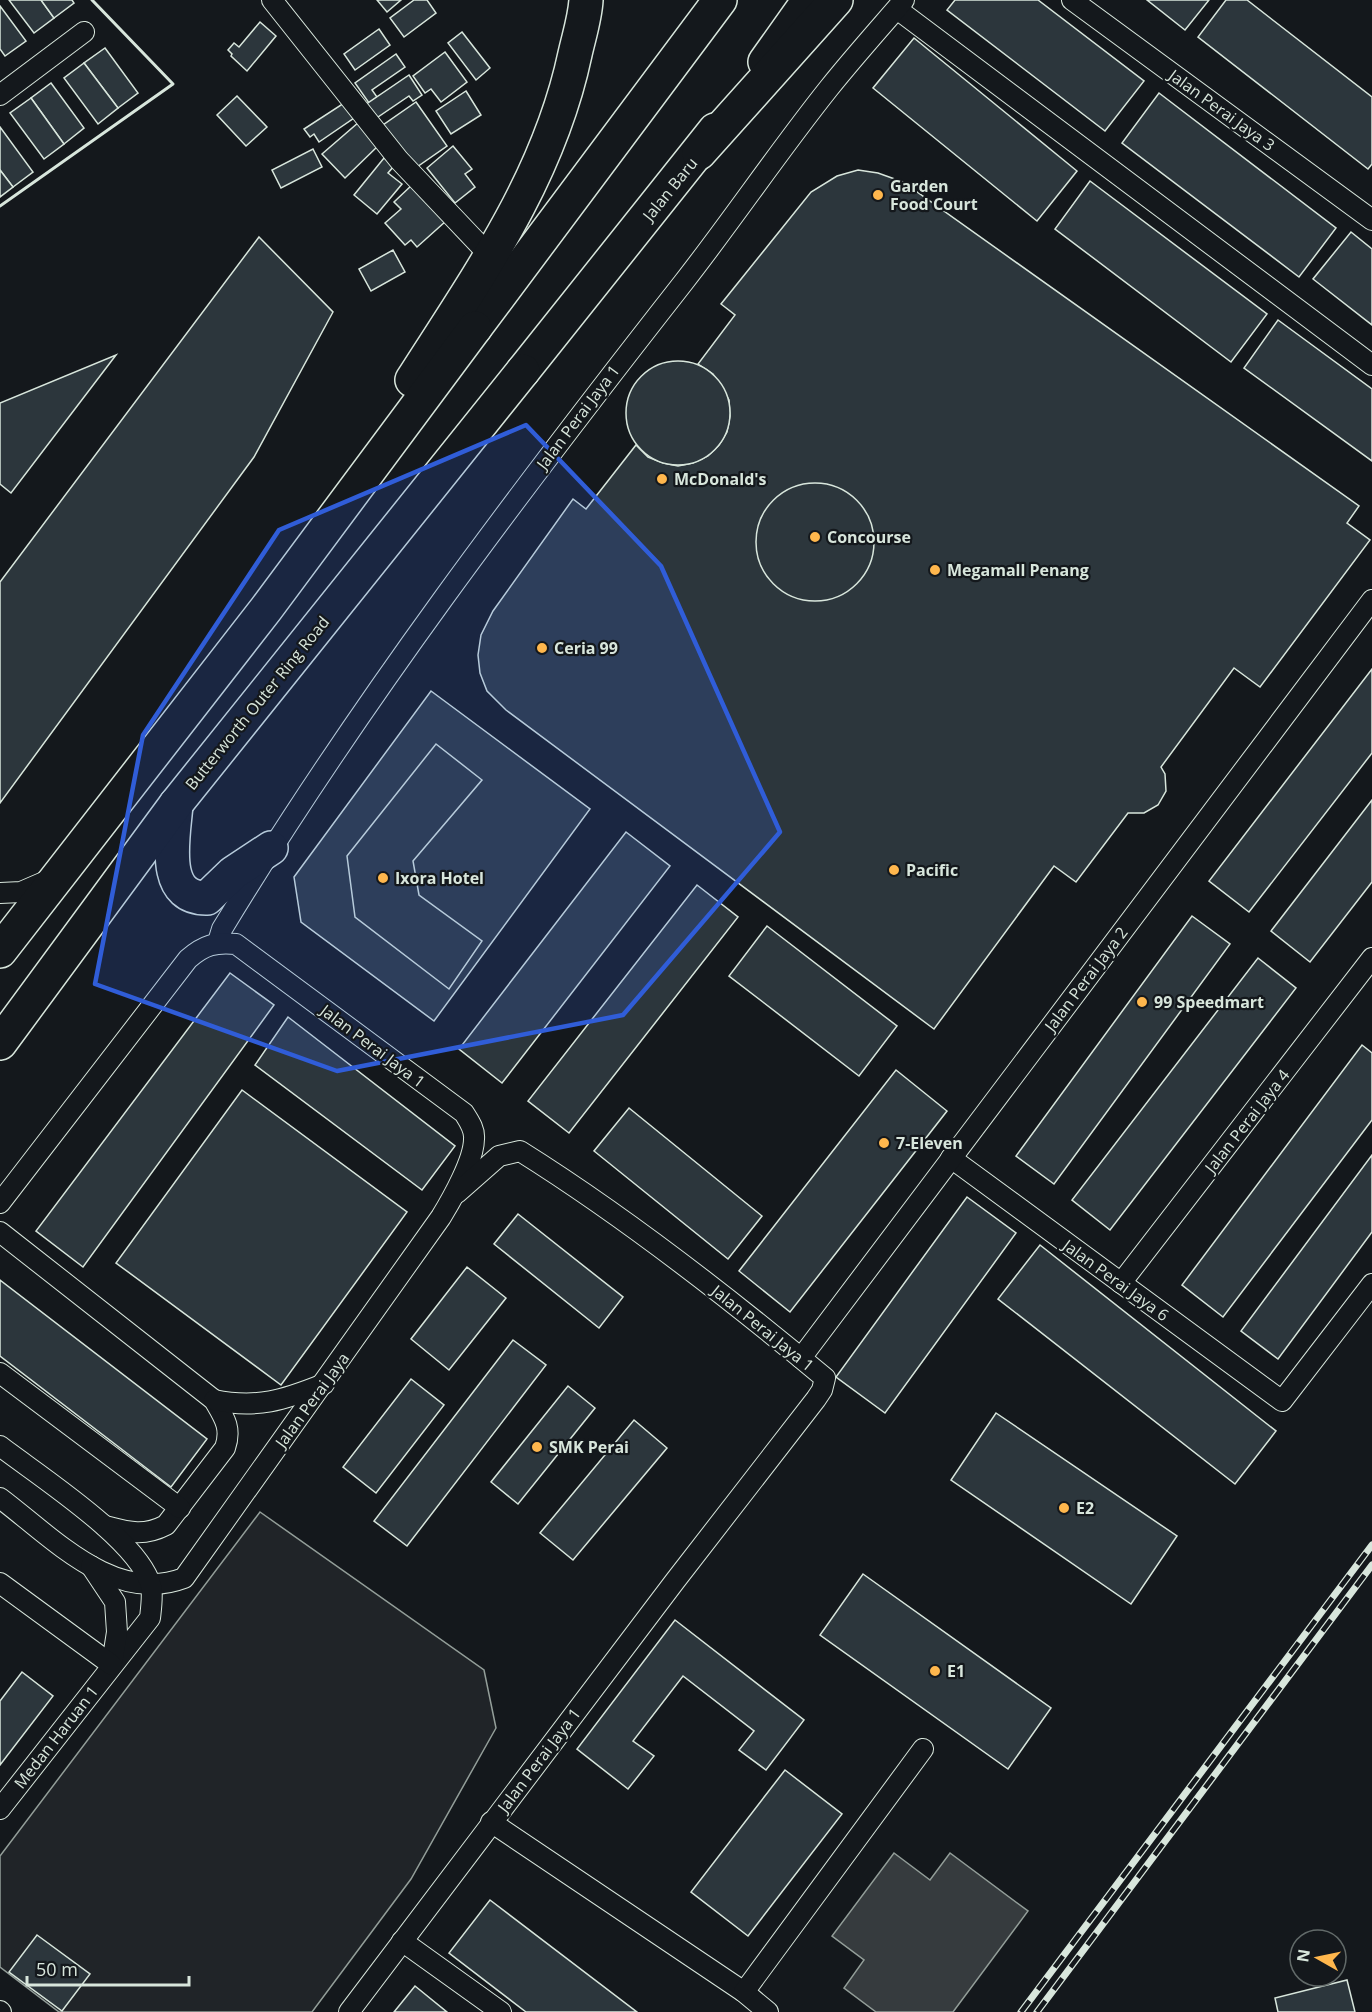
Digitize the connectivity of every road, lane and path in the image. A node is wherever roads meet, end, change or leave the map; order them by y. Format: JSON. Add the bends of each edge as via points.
{"nodes":[{"id":1,"x":272,"y":0,"type":"edge"},
{"id":2,"x":586,"y":0,"type":"edge"},
{"id":3,"x":720,"y":0,"type":"edge"},
{"id":4,"x":810,"y":0,"type":"edge"},
{"id":5,"x":836,"y":0,"type":"edge"},
{"id":6,"x":1072,"y":0,"type":"edge"},
{"id":7,"x":901,"y":4,"type":"edge"},
{"id":8,"x":84,"y":32,"type":"dead end"},
{"id":9,"x":0,"y":95,"type":"edge"},
{"id":10,"x":699,"y":153,"type":"junction"},
{"id":11,"x":1372,"y":220,"type":"edge"},
{"id":12,"x":491,"y":257,"type":"junction"},
{"id":13,"x":1372,"y":365,"type":"edge"},
{"id":14,"x":523,"y":371,"type":"joint"},
{"id":15,"x":1372,"y":600,"type":"edge"},
{"id":16,"x":266,"y":609,"type":"junction"},
{"id":17,"x":176,"y":804,"type":"junction"},
{"id":18,"x":271,"y":848,"type":"junction"},
{"id":19,"x":58,"y":875,"type":"junction"},
{"id":20,"x":0,"y":893,"type":"edge"},
{"id":21,"x":218,"y":942,"type":"junction"},
{"id":22,"x":0,"y":951,"type":"edge"},
{"id":23,"x":1372,"y":958,"type":"edge"},
{"id":24,"x":0,"y":1043,"type":"edge"},
{"id":25,"x":951,"y":1158,"type":"junction"},
{"id":26,"x":457,"y":1193,"type":"junction"},
{"id":27,"x":0,"y":1203,"type":"edge"},
{"id":28,"x":0,"y":1232,"type":"edge"},
{"id":29,"x":1121,"y":1283,"type":"junction"},
{"id":30,"x":1372,"y":1284,"type":"edge"},
{"id":31,"x":801,"y":1358,"type":"junction"},
{"id":32,"x":0,"y":1373,"type":"edge"},
{"id":33,"x":324,"y":1384,"type":"junction"},
{"id":34,"x":214,"y":1400,"type":"junction"},
{"id":35,"x":0,"y":1446,"type":"edge"},
{"id":36,"x":0,"y":1498,"type":"edge"},
{"id":37,"x":180,"y":1508,"type":"junction"},
{"id":38,"x":105,"y":1526,"type":"junction"},
{"id":39,"x":91,"y":1566,"type":"junction"},
{"id":40,"x":184,"y":1578,"type":"junction"},
{"id":41,"x":0,"y":1583,"type":"edge"},
{"id":42,"x":151,"y":1586,"type":"junction"},
{"id":43,"x":150,"y":1618,"type":"junction"},
{"id":44,"x":112,"y":1665,"type":"junction"},
{"id":45,"x":923,"y":1749,"type":"dead end"},
{"id":46,"x":0,"y":1809,"type":"edge"},
{"id":47,"x":491,"y":1822,"type":"junction"},
{"id":48,"x":402,"y":1941,"type":"junction"},
{"id":49,"x":744,"y":1992,"type":"junction"},
{"id":50,"x":349,"y":2012,"type":"edge"},
{"id":51,"x":501,"y":2012,"type":"edge"},
{"id":52,"x":768,"y":2012,"type":"edge"}],
"edges":[{"from":1,"to":12,"type":"street","via":[[399,160]]},
{"from":2,"to":12,"type":"highway","via":[[566,98],[533,181]]},
{"from":3,"to":16,"type":"highway"},
{"from":4,"to":10,"type":"highway","name":"Jalan Baru"},
{"from":5,"to":10,"type":"highway"},
{"from":6,"to":11,"type":"street","name":"Jalan Perai Jaya 3"},
{"from":7,"to":13,"type":"street"},
{"from":7,"to":18,"type":"street","name":"Jalan Perai Jaya 1","via":[[829,89],[555,446],[372,699]]},
{"from":8,"to":9,"type":"street"},
{"from":10,"to":14,"type":"highway","name":"Jalan Baru"},
{"from":12,"to":16,"type":"highway"},
{"from":14,"to":17,"type":"highway","name":"Butterworth Outer Ring Road"},
{"from":15,"to":25,"type":"street","name":"Jalan Perai Jaya 2"},
{"from":16,"to":19,"type":"highway"},
{"from":17,"to":18,"type":"highway","via":[[172,852],[175,875],[181,890],[193,898],[207,898],[233,873]]},
{"from":17,"to":24,"type":"highway","name":"Butterworth Outer Ring Road"},
{"from":18,"to":21,"type":"street"},
{"from":19,"to":20,"type":"street","via":[[21,892]]},
{"from":19,"to":22,"type":"highway"},
{"from":21,"to":26,"type":"street","name":"Jalan Perai Jaya 1","via":[[236,944],[464,1113],[473,1127],[475,1140]]},
{"from":21,"to":27,"type":"street","via":[[201,948],[188,959]]},
{"from":23,"to":29,"type":"street","name":"Jalan Perai Jaya 4"},
{"from":25,"to":29,"type":"street","name":"Jalan Perai Jaya 6"},
{"from":25,"to":31,"type":"street","name":"Jalan Perai Jaya 2"},
{"from":26,"to":31,"type":"street","name":"Jalan Perai Jaya 1","via":[[499,1156],[520,1151],[715,1288]]},
{"from":26,"to":33,"type":"street","name":"Jalan Perai Jaya"},
{"from":28,"to":34,"type":"street"},
{"from":29,"to":30,"type":"street","name":"Jalan Perai Jaya 6","via":[[1282,1401]]},
{"from":31,"to":47,"type":"street","name":"Jalan Perai Jaya 1","via":[[825,1378],[822,1390]]},
{"from":32,"to":37,"type":"street"},
{"from":33,"to":34,"type":"street","via":[[266,1404],[236,1405]]},
{"from":33,"to":40,"type":"street","name":"Jalan Perai Jaya"},
{"from":34,"to":37,"type":"street","via":[[228,1425],[229,1436],[225,1448]]},
{"from":35,"to":38,"type":"street"},
{"from":36,"to":39,"type":"street"},
{"from":37,"to":38,"type":"street","via":[[166,1525],[152,1532],[137,1534]]},
{"from":38,"to":42,"type":"street","via":[[138,1562]]},
{"from":39,"to":42,"type":"street","via":[[129,1583]]},
{"from":39,"to":44,"type":"street","name":"Medan Haruan 1","via":[[115,1602],[117,1632]]},
{"from":40,"to":42,"type":"street"},
{"from":40,"to":43,"type":"street","name":"Jalan Perai Jaya"},
{"from":41,"to":44,"type":"street"},
{"from":42,"to":43,"type":"street"},
{"from":43,"to":44,"type":"street","name":"Medan Haruan 1"},
{"from":44,"to":46,"type":"street","name":"Medan Haruan 1"},
{"from":45,"to":49,"type":"street"},
{"from":47,"to":48,"type":"street","name":"Jalan Perai Jaya 1"},
{"from":47,"to":49,"type":"street"},
{"from":48,"to":50,"type":"street","name":"Jalan Perai Jaya 1"},
{"from":48,"to":51,"type":"street"},
{"from":49,"to":52,"type":"street"}]}
